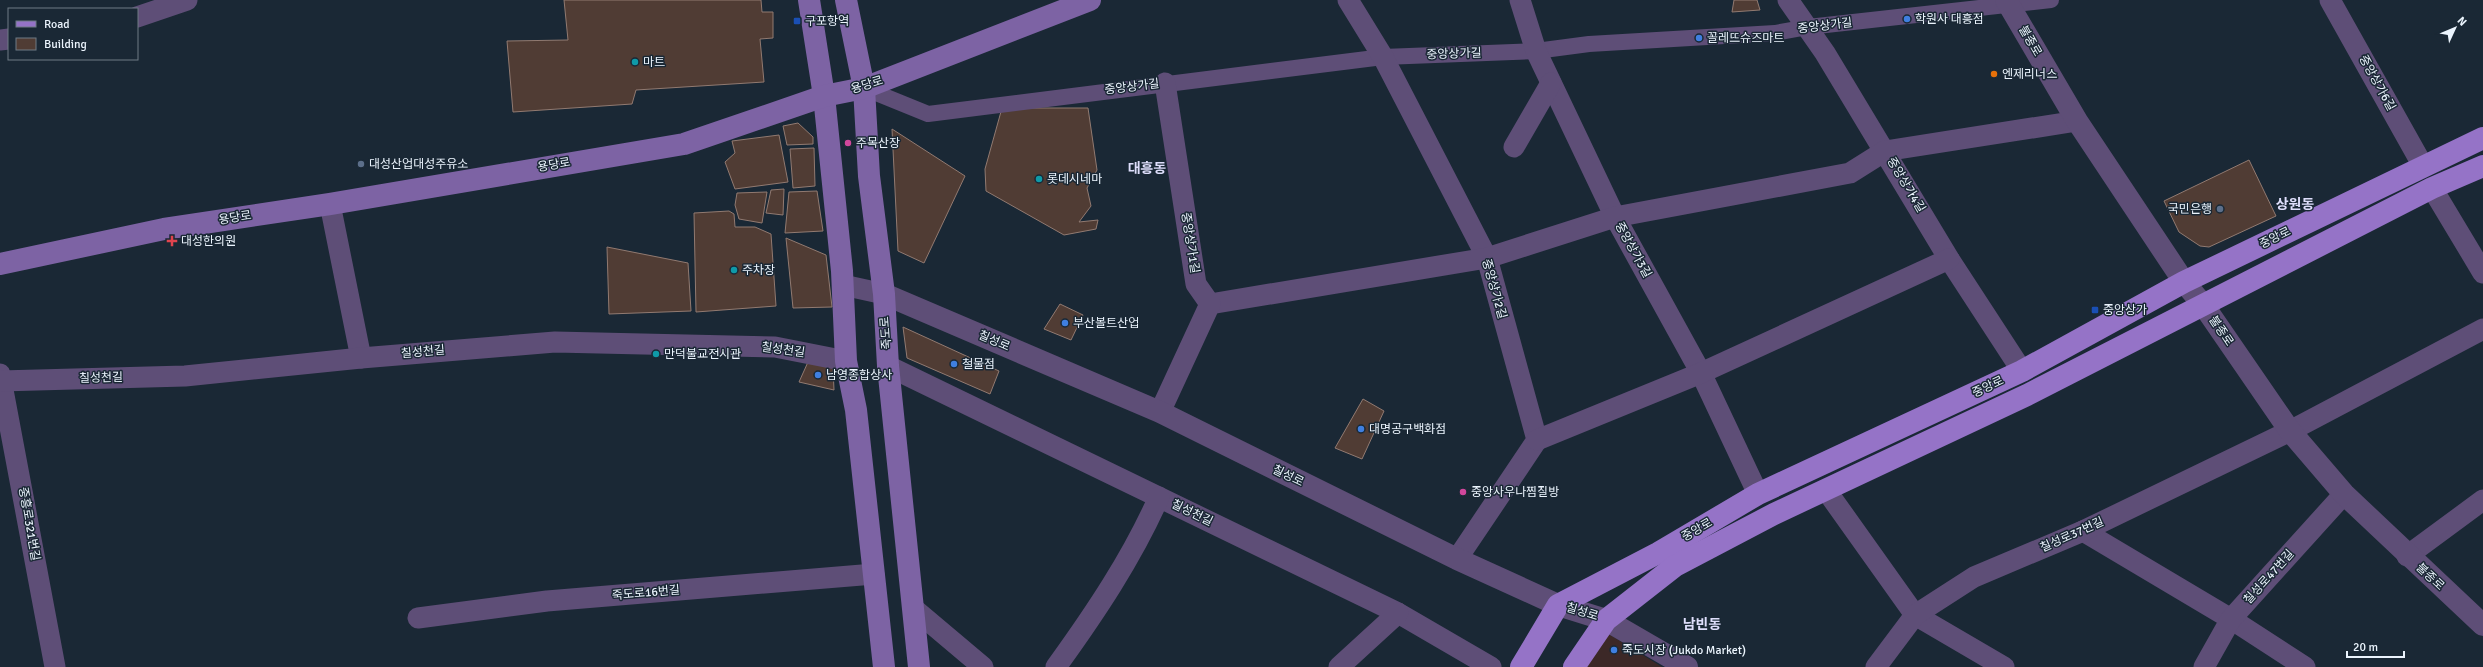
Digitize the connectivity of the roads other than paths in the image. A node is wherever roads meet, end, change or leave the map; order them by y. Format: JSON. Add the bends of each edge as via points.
{"nodes":[{"id":1,"x":187,"y":0,"type":"edge"},
{"id":2,"x":810,"y":0,"type":"edge"},
{"id":3,"x":846,"y":0,"type":"edge"},
{"id":4,"x":1090,"y":0,"type":"edge"},
{"id":5,"x":1348,"y":0,"type":"edge"},
{"id":6,"x":1520,"y":0,"type":"edge"},
{"id":7,"x":1788,"y":0,"type":"edge"},
{"id":8,"x":2051,"y":0,"type":"edge"},
{"id":9,"x":2330,"y":0,"type":"edge"},
{"id":10,"x":2008,"y":2,"type":"edge"},
{"id":11,"x":138,"y":17,"type":"edge"},
{"id":12,"x":1808,"y":27,"type":"junction"},
{"id":13,"x":1536,"y":51,"type":"junction"},
{"id":14,"x":1383,"y":57,"type":"junction"},
{"id":15,"x":1165,"y":83,"type":"junction"},
{"id":16,"x":1551,"y":83,"type":"junction"},
{"id":17,"x":864,"y":88,"type":"junction"},
{"id":18,"x":824,"y":96,"type":"junction"},
{"id":19,"x":2077,"y":121,"type":"junction"},
{"id":20,"x":2483,"y":138,"type":"edge"},
{"id":21,"x":1514,"y":147,"type":"dead end"},
{"id":22,"x":1886,"y":151,"type":"junction"},
{"id":23,"x":2423,"y":166,"type":"junction"},
{"id":24,"x":2483,"y":166,"type":"edge"},
{"id":25,"x":2432,"y":188,"type":"junction"},
{"id":26,"x":330,"y":204,"type":"junction"},
{"id":27,"x":1615,"y":217,"type":"junction"},
{"id":28,"x":1487,"y":258,"type":"junction"},
{"id":29,"x":1949,"y":259,"type":"junction"},
{"id":30,"x":0,"y":264,"type":"edge"},
{"id":31,"x":2483,"y":273,"type":"edge"},
{"id":32,"x":2184,"y":282,"type":"junction"},
{"id":33,"x":843,"y":285,"type":"junction"},
{"id":34,"x":884,"y":294,"type":"junction"},
{"id":35,"x":1210,"y":304,"type":"junction"},
{"id":36,"x":2204,"y":306,"type":"junction"},
{"id":37,"x":2483,"y":330,"type":"edge"},
{"id":38,"x":361,"y":358,"type":"junction"},
{"id":39,"x":846,"y":361,"type":"junction"},
{"id":40,"x":888,"y":366,"type":"junction"},
{"id":41,"x":2022,"y":371,"type":"junction"},
{"id":42,"x":1700,"y":373,"type":"junction"},
{"id":43,"x":1,"y":379,"type":"edge"},
{"id":44,"x":1160,"y":412,"type":"junction"},
{"id":45,"x":2290,"y":431,"type":"junction"},
{"id":46,"x":1537,"y":440,"type":"junction"},
{"id":47,"x":1826,"y":490,"type":"junction"},
{"id":48,"x":1758,"y":494,"type":"junction"},
{"id":49,"x":2344,"y":494,"type":"junction"},
{"id":50,"x":1159,"y":497,"type":"junction"},
{"id":51,"x":2483,"y":500,"type":"edge"},
{"id":52,"x":2083,"y":531,"type":"junction"},
{"id":53,"x":2407,"y":556,"type":"junction"},
{"id":54,"x":1457,"y":559,"type":"junction"},
{"id":55,"x":874,"y":574,"type":"junction"},
{"id":56,"x":1558,"y":605,"type":"junction"},
{"id":57,"x":913,"y":608,"type":"junction"},
{"id":58,"x":1398,"y":613,"type":"junction"},
{"id":59,"x":1915,"y":615,"type":"junction"},
{"id":60,"x":418,"y":618,"type":"dead end"},
{"id":61,"x":2231,"y":619,"type":"junction"},
{"id":62,"x":1606,"y":620,"type":"junction"},
{"id":63,"x":2483,"y":625,"type":"edge"},
{"id":64,"x":55,"y":667,"type":"edge"},
{"id":65,"x":884,"y":667,"type":"edge"},
{"id":66,"x":919,"y":667,"type":"edge"},
{"id":67,"x":984,"y":667,"type":"edge"},
{"id":68,"x":1056,"y":667,"type":"edge"},
{"id":69,"x":1339,"y":667,"type":"edge"},
{"id":70,"x":1491,"y":667,"type":"edge"},
{"id":71,"x":1521,"y":667,"type":"edge"},
{"id":72,"x":1574,"y":667,"type":"edge"},
{"id":73,"x":1687,"y":667,"type":"edge"},
{"id":74,"x":1876,"y":667,"type":"edge"},
{"id":75,"x":2004,"y":667,"type":"edge"},
{"id":76,"x":2204,"y":667,"type":"edge"},
{"id":77,"x":2305,"y":667,"type":"edge"}],
"edges":[{"from":1,"to":11,"type":"street"},
{"from":2,"to":18,"type":"main road"},
{"from":3,"to":17,"type":"main road","name":"죽도로"},
{"from":4,"to":17,"type":"main road","name":"용당로"},
{"from":5,"to":14,"type":"street","name":"중앙상가2길"},
{"from":6,"to":13,"type":"street","name":"중앙상가3길"},
{"from":7,"to":12,"type":"street","name":"중앙상가4길"},
{"from":8,"to":10,"type":"street","name":"중앙상가길"},
{"from":9,"to":23,"type":"street","name":"중앙상가6길"},
{"from":10,"to":12,"type":"street","name":"중앙상가길"},
{"from":10,"to":19,"type":"street","name":"불종로"},
{"from":12,"to":13,"type":"street","name":"중앙상가길","via":[[1774,33],[1589,44]]},
{"from":12,"to":22,"type":"street","name":"중앙상가4길"},
{"from":13,"to":14,"type":"street","name":"중앙상가길"},
{"from":13,"to":16,"type":"street","name":"중앙상가3길"},
{"from":14,"to":15,"type":"street","name":"중앙상가길"},
{"from":14,"to":28,"type":"street","name":"중앙상가2길"},
{"from":15,"to":17,"type":"street","name":"중앙상가길","via":[[928,114]]},
{"from":15,"to":35,"type":"street","name":"중앙상가1길","via":[[1196,284]]},
{"from":16,"to":21,"type":"street"},
{"from":16,"to":27,"type":"street","name":"중앙상가3길"},
{"from":17,"to":18,"type":"main road","name":"용당로"},
{"from":17,"to":34,"type":"main road","name":"죽도로","via":[[869,176]]},
{"from":18,"to":26,"type":"main road","name":"용당로","via":[[684,144]]},
{"from":18,"to":33,"type":"main road"},
{"from":19,"to":22,"type":"street"},
{"from":19,"to":32,"type":"street","name":"불종로"},
{"from":20,"to":23,"type":"main road","name":"중앙로"},
{"from":22,"to":27,"type":"street","via":[[1850,173]]},
{"from":22,"to":29,"type":"street","name":"중앙상가4길"},
{"from":23,"to":32,"type":"main road","name":"중앙로"},
{"from":24,"to":25,"type":"main road","name":"중앙로"},
{"from":25,"to":31,"type":"street"},
{"from":25,"to":36,"type":"main road","name":"중앙로"},
{"from":26,"to":30,"type":"main road","name":"용당로","via":[[164,229]]},
{"from":26,"to":38,"type":"street"},
{"from":27,"to":28,"type":"street"},
{"from":27,"to":42,"type":"street","name":"중앙상가3길"},
{"from":28,"to":35,"type":"street"},
{"from":28,"to":46,"type":"street","name":"중앙상가2길"},
{"from":29,"to":41,"type":"street","name":"중앙상가4길"},
{"from":29,"to":42,"type":"street"},
{"from":32,"to":36,"type":"street","name":"불종로"},
{"from":32,"to":41,"type":"main road","name":"중앙로"},
{"from":33,"to":34,"type":"street"},
{"from":33,"to":39,"type":"main road"},
{"from":34,"to":40,"type":"main road","name":"죽도로"},
{"from":34,"to":44,"type":"street","name":"칠성로"},
{"from":35,"to":44,"type":"street"},
{"from":36,"to":45,"type":"street","name":"불종로"},
{"from":36,"to":47,"type":"main road","name":"중앙로"},
{"from":37,"to":45,"type":"street","name":"칠성로37번길"},
{"from":38,"to":39,"type":"street","name":"칠성천길","via":[[555,342],[775,347]]},
{"from":38,"to":43,"type":"street","name":"칠성천길","via":[[185,376]]},
{"from":39,"to":55,"type":"main road","via":[[856,410]]},
{"from":40,"to":50,"type":"street","name":"칠성천길"},
{"from":40,"to":57,"type":"main road","name":"죽도로"},
{"from":41,"to":48,"type":"main road","name":"중앙로"},
{"from":42,"to":46,"type":"street"},
{"from":42,"to":48,"type":"street","name":"중앙상가3길"},
{"from":43,"to":64,"type":"street","name":"중흥로321번길"},
{"from":44,"to":54,"type":"street","name":"칠성로"},
{"from":45,"to":49,"type":"street","name":"불종로"},
{"from":45,"to":52,"type":"street","name":"칠성로37번길"},
{"from":46,"to":54,"type":"street"},
{"from":47,"to":59,"type":"street"},
{"from":47,"to":62,"type":"main road","name":"중앙로","via":[[1675,566]]},
{"from":48,"to":56,"type":"main road","name":"중앙로","via":[[1658,553]]},
{"from":49,"to":53,"type":"street","name":"불종로"},
{"from":49,"to":61,"type":"street","name":"칠성로47번길"},
{"from":50,"to":58,"type":"street","name":"칠성천길"},
{"from":50,"to":68,"type":"street","via":[[1140,541]]},
{"from":51,"to":53,"type":"street"},
{"from":52,"to":59,"type":"street","name":"칠성로37번길","via":[[1974,577]]},
{"from":52,"to":61,"type":"street"},
{"from":53,"to":63,"type":"street","name":"불종로"},
{"from":54,"to":56,"type":"street","name":"칠성로"},
{"from":55,"to":60,"type":"street","name":"죽도로16번길","via":[[547,601]]},
{"from":55,"to":65,"type":"main road"},
{"from":56,"to":62,"type":"street","name":"칠성로"},
{"from":56,"to":71,"type":"main road"},
{"from":57,"to":66,"type":"main road","name":"죽도로"},
{"from":57,"to":67,"type":"street"},
{"from":58,"to":69,"type":"street"},
{"from":58,"to":70,"type":"street","name":"칠성천길"},
{"from":59,"to":74,"type":"street","name":"칠성로37번길"},
{"from":59,"to":75,"type":"street"},
{"from":61,"to":76,"type":"street","name":"칠성로47번길"},
{"from":61,"to":77,"type":"street"},
{"from":62,"to":72,"type":"main road","name":"중앙로"},
{"from":62,"to":73,"type":"street","name":"칠성로"}]}
